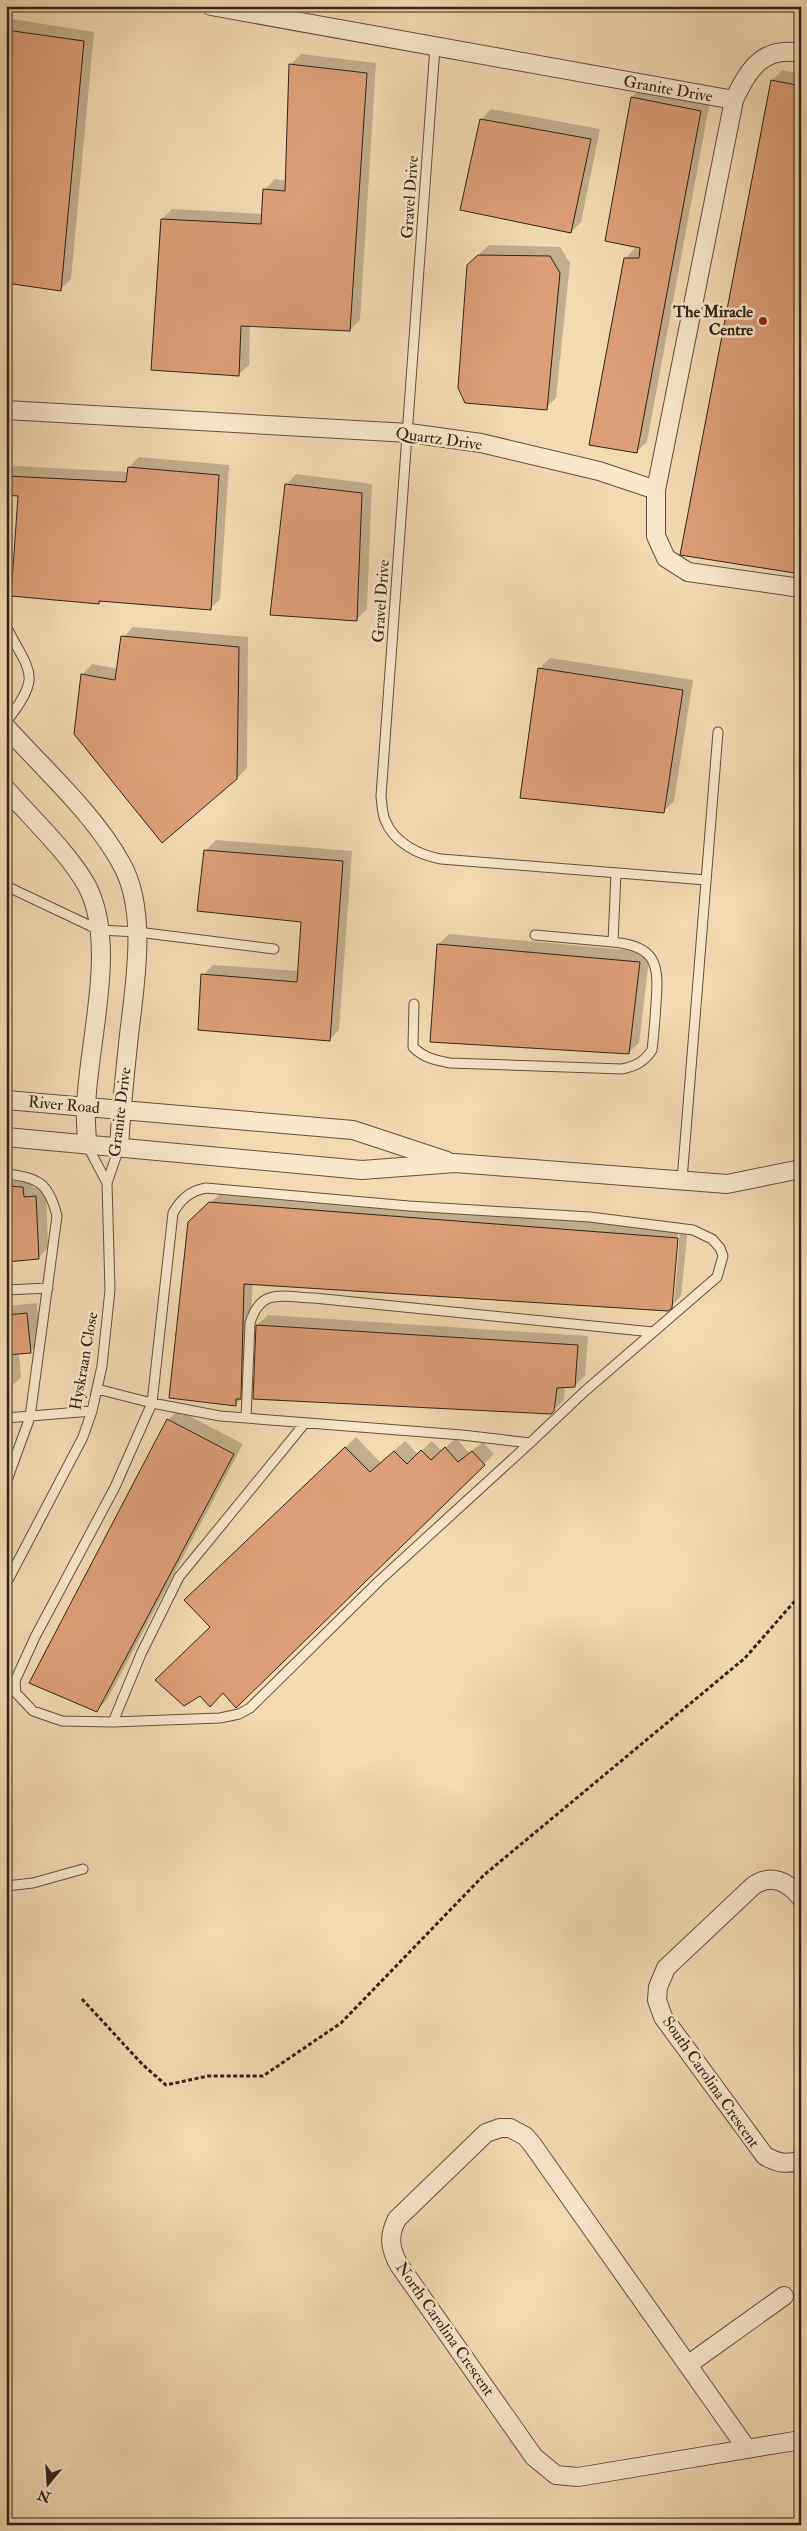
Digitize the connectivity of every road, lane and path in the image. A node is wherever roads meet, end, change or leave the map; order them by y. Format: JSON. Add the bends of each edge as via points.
{"nodes":[{"id":1,"x":211,"y":6,"type":"edge"},
{"id":2,"x":435,"y":47,"type":"junction"},
{"id":3,"x":801,"y":53,"type":"edge"},
{"id":4,"x":734,"y":100,"type":"junction"},
{"id":5,"x":6,"y":410,"type":"edge"},
{"id":6,"x":409,"y":433,"type":"junction"},
{"id":7,"x":656,"y":490,"type":"junction"},
{"id":8,"x":801,"y":588,"type":"edge"},
{"id":9,"x":6,"y":626,"type":"edge"},
{"id":10,"x":6,"y":722,"type":"edge"},
{"id":11,"x":6,"y":727,"type":"edge"},
{"id":12,"x":718,"y":732,"type":"dead end"},
{"id":13,"x":6,"y":790,"type":"edge"},
{"id":14,"x":616,"y":873,"type":"junction"},
{"id":15,"x":706,"y":880,"type":"junction"},
{"id":16,"x":6,"y":886,"type":"edge"},
{"id":17,"x":99,"y":930,"type":"junction"},
{"id":18,"x":138,"y":932,"type":"junction"},
{"id":19,"x":535,"y":935,"type":"dead end"},
{"id":20,"x":613,"y":942,"type":"junction"},
{"id":21,"x":274,"y":949,"type":"dead end"},
{"id":22,"x":414,"y":1004,"type":"dead end"},
{"id":23,"x":6,"y":1100,"type":"edge"},
{"id":24,"x":86,"y":1108,"type":"junction"},
{"id":25,"x":121,"y":1109,"type":"junction"},
{"id":26,"x":6,"y":1138,"type":"edge"},
{"id":27,"x":87,"y":1145,"type":"junction"},
{"id":28,"x":119,"y":1148,"type":"junction"},
{"id":29,"x":455,"y":1163,"type":"junction"},
{"id":30,"x":801,"y":1169,"type":"edge"},
{"id":31,"x":6,"y":1174,"type":"edge"},
{"id":32,"x":682,"y":1180,"type":"junction"},
{"id":33,"x":107,"y":1182,"type":"junction"},
{"id":34,"x":48,"y":1288,"type":"junction"},
{"id":35,"x":6,"y":1290,"type":"edge"},
{"id":36,"x":654,"y":1332,"type":"junction"},
{"id":37,"x":98,"y":1389,"type":"junction"},
{"id":38,"x":152,"y":1403,"type":"junction"},
{"id":39,"x":92,"y":1411,"type":"junction"},
{"id":40,"x":30,"y":1417,"type":"junction"},
{"id":41,"x":6,"y":1418,"type":"edge"},
{"id":42,"x":246,"y":1418,"type":"junction"},
{"id":43,"x":305,"y":1423,"type":"junction"},
{"id":44,"x":530,"y":1443,"type":"junction"},
{"id":45,"x":6,"y":1483,"type":"edge"},
{"id":46,"x":6,"y":1584,"type":"edge"},
{"id":47,"x":801,"y":1594,"type":"edge"},
{"id":48,"x":113,"y":1722,"type":"junction"},
{"id":49,"x":83,"y":1869,"type":"dead end"},
{"id":50,"x":6,"y":1886,"type":"edge"},
{"id":51,"x":801,"y":1898,"type":"edge"},
{"id":52,"x":82,"y":1999,"type":"dead end"},
{"id":53,"x":801,"y":2160,"type":"edge"},
{"id":54,"x":784,"y":2296,"type":"dead end"},
{"id":55,"x":689,"y":2364,"type":"junction"},
{"id":56,"x":801,"y":2440,"type":"edge"},
{"id":57,"x":747,"y":2449,"type":"junction"}],
"edges":[{"from":1,"to":2,"type":"street","name":"Granite Drive"},
{"from":2,"to":4,"type":"street","name":"Granite Drive"},
{"from":2,"to":6,"type":"lane","name":"Gravel Drive"},
{"from":3,"to":4,"type":"street","via":[[784,50],[752,66]]},
{"from":4,"to":7,"type":"street","name":"Granite Drive"},
{"from":5,"to":6,"type":"street","name":"Quartz Drive"},
{"from":6,"to":7,"type":"street","name":"Quartz Drive","via":[[481,443],[599,471]]},
{"from":6,"to":14,"type":"lane","name":"Gravel Drive","via":[[381,796],[384,820],[405,844],[428,857]]},
{"from":7,"to":8,"type":"street","via":[[656,536],[666,558],[688,572]]},
{"from":9,"to":10,"type":"lane","via":[[27,661],[30,675],[28,685]]},
{"from":11,"to":18,"type":"street","name":"Granite Drive","via":[[92,822],[122,863],[130,886]]},
{"from":12,"to":15,"type":"lane"},
{"from":13,"to":17,"type":"street","name":"Granite Drive","via":[[86,885],[95,905]]},
{"from":14,"to":15,"type":"lane","name":"Gravel Drive"},
{"from":14,"to":20,"type":"lane"},
{"from":15,"to":32,"type":"lane"},
{"from":16,"to":17,"type":"lane"},
{"from":17,"to":18,"type":"lane"},
{"from":17,"to":24,"type":"street","name":"Granite Drive","via":[[100,967]]},
{"from":18,"to":21,"type":"lane"},
{"from":18,"to":25,"type":"street","name":"Granite Drive"},
{"from":19,"to":20,"type":"lane"},
{"from":20,"to":22,"type":"lane","via":[[628,943],[642,949],[654,961],[658,975],[652,1050],[635,1066],[622,1069],[450,1063],[432,1059],[413,1047]]},
{"from":23,"to":24,"type":"street","name":"River Road"},
{"from":24,"to":25,"type":"street","name":"River Road"},
{"from":24,"to":27,"type":"street","name":"Granite Drive"},
{"from":25,"to":28,"type":"street","name":"Granite Drive"},
{"from":25,"to":29,"type":"street","name":"River Road","via":[[353,1130]]},
{"from":26,"to":27,"type":"street"},
{"from":27,"to":28,"type":"street"},
{"from":27,"to":33,"type":"lane","name":"Granite Drive"},
{"from":28,"to":29,"type":"street","via":[[362,1170]]},
{"from":28,"to":33,"type":"lane","name":"Granite Drive"},
{"from":29,"to":32,"type":"street"},
{"from":30,"to":32,"type":"street","via":[[727,1184]]},
{"from":31,"to":34,"type":"lane","via":[[40,1182],[51,1194],[56,1216]]},
{"from":33,"to":37,"type":"lane","name":"Hyskraan Close","via":[[110,1290]]},
{"from":34,"to":35,"type":"lane"},
{"from":34,"to":40,"type":"lane"},
{"from":36,"to":38,"type":"lane","via":[[717,1276],[723,1256],[712,1239],[693,1230],[590,1217],[410,1206],[206,1188],[187,1196],[173,1213]]},
{"from":36,"to":42,"type":"lane","via":[[342,1301],[280,1296],[267,1298],[254,1309],[250,1323]]},
{"from":36,"to":44,"type":"lane","via":[[585,1390]]},
{"from":37,"to":38,"type":"lane"},
{"from":37,"to":39,"type":"lane","name":"Hyskraan Close"},
{"from":38,"to":42,"type":"lane"},
{"from":38,"to":48,"type":"lane","via":[[115,1487],[15,1681],[16,1693],[23,1703],[44,1716],[62,1721]]},
{"from":39,"to":40,"type":"lane"},
{"from":39,"to":46,"type":"lane","name":"Hyskraan Close","via":[[83,1437]]},
{"from":40,"to":41,"type":"lane"},
{"from":40,"to":45,"type":"lane"},
{"from":42,"to":43,"type":"lane"},
{"from":43,"to":44,"type":"lane"},
{"from":43,"to":48,"type":"lane","via":[[179,1577],[141,1654]]},
{"from":44,"to":48,"type":"lane","via":[[379,1582],[250,1708],[220,1718]]},
{"from":47,"to":52,"type":"path","via":[[745,1658],[484,1875],[341,2023],[263,2076],[208,2076],[166,2085]]},
{"from":49,"to":50,"type":"lane","via":[[33,1883]]},
{"from":51,"to":53,"type":"street","name":"South Carolina Crescent","via":[[789,1885],[776,1879],[761,1880],[752,1886],[666,1968],[658,1987],[657,2000],[663,2017],[764,2156],[774,2162]]},
{"from":54,"to":55,"type":"street"},
{"from":55,"to":57,"type":"street","name":"North Carolina Crescent"},
{"from":55,"to":57,"type":"street","name":"North Carolina Crescent","via":[[532,2144],[510,2128],[486,2133],[401,2214],[392,2228],[392,2252],[399,2265],[534,2457],[556,2475],[578,2477]]},
{"from":56,"to":57,"type":"street","name":"North Carolina Crescent"}]}
